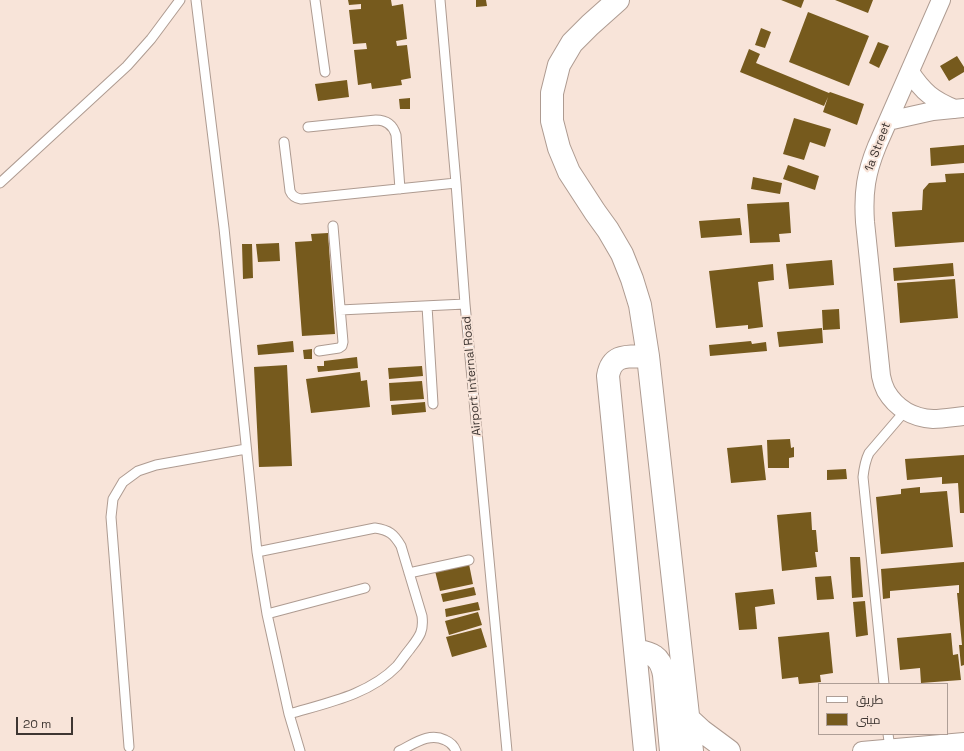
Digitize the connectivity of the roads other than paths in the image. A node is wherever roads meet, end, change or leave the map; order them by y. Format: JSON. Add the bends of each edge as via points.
{"nodes":[{"id":1,"x":180,"y":0,"type":"edge"},
{"id":2,"x":196,"y":0,"type":"edge"},
{"id":3,"x":315,"y":0,"type":"edge"},
{"id":4,"x":440,"y":0,"type":"edge"},
{"id":5,"x":618,"y":0,"type":"edge"},
{"id":6,"x":942,"y":0,"type":"edge"},
{"id":7,"x":325,"y":72,"type":"dead end"},
{"id":8,"x":910,"y":72,"type":"junction"},
{"id":9,"x":960,"y":108,"type":"edge"},
{"id":10,"x":888,"y":121,"type":"junction"},
{"id":11,"x":308,"y":127,"type":"dead end"},
{"id":12,"x":284,"y":142,"type":"dead end"},
{"id":13,"x":0,"y":183,"type":"edge"},
{"id":14,"x":456,"y":183,"type":"junction"},
{"id":15,"x":400,"y":189,"type":"junction"},
{"id":16,"x":333,"y":226,"type":"dead end"},
{"id":17,"x":465,"y":304,"type":"junction"},
{"id":18,"x":427,"y":306,"type":"junction"},
{"id":19,"x":340,"y":310,"type":"junction"},
{"id":20,"x":319,"y":351,"type":"dead end"},
{"id":21,"x":648,"y":356,"type":"junction"},
{"id":22,"x":433,"y":404,"type":"dead end"},
{"id":23,"x":905,"y":411,"type":"junction"},
{"id":24,"x":964,"y":416,"type":"edge"},
{"id":25,"x":246,"y":449,"type":"junction"},
{"id":26,"x":257,"y":552,"type":"junction"},
{"id":27,"x":469,"y":560,"type":"dead end"},
{"id":28,"x":409,"y":573,"type":"junction"},
{"id":29,"x":365,"y":588,"type":"dead end"},
{"id":30,"x":267,"y":614,"type":"junction"},
{"id":31,"x":635,"y":650,"type":"junction"},
{"id":32,"x":884,"y":683,"type":"edge"},
{"id":33,"x":289,"y":714,"type":"junction"},
{"id":34,"x":689,"y":719,"type":"junction"},
{"id":35,"x":964,"y":742,"type":"edge"},
{"id":36,"x":892,"y":745,"type":"edge"},
{"id":37,"x":129,"y":747,"type":"dead end"},
{"id":38,"x":916,"y":748,"type":"edge"},
{"id":39,"x":300,"y":751,"type":"edge"},
{"id":40,"x":399,"y":751,"type":"edge"},
{"id":41,"x":456,"y":751,"type":"edge"},
{"id":42,"x":507,"y":751,"type":"edge"},
{"id":43,"x":645,"y":751,"type":"edge"},
{"id":44,"x":671,"y":751,"type":"edge"},
{"id":45,"x":692,"y":751,"type":"edge"},
{"id":46,"x":729,"y":751,"type":"edge"},
{"id":47,"x":862,"y":751,"type":"edge"}],
"edges":[{"from":1,"to":13,"type":"lane","via":[[127,66]]},
{"from":2,"to":25,"type":"lane","via":[[224,228]]},
{"from":3,"to":7,"type":"lane"},
{"from":4,"to":14,"type":"lane","name":"Airport Internal Road"},
{"from":5,"to":21,"type":"street","via":[[572,43],[559,65],[552,93],[552,121],[559,148],[570,172],[622,254],[640,305]]},
{"from":6,"to":8,"type":"street","name":"1a Street"},
{"from":8,"to":9,"type":"street","via":[[929,95],[942,104]]},
{"from":8,"to":10,"type":"street","name":"1a Street"},
{"from":9,"to":10,"type":"street"},
{"from":10,"to":23,"type":"street","name":"1a Street","via":[[870,163],[864,222],[881,376],[885,390]]},
{"from":11,"to":15,"type":"lane","via":[[376,120],[387,122],[395,130],[396,135]]},
{"from":12,"to":15,"type":"lane","via":[[290,191],[297,199]]},
{"from":14,"to":15,"type":"lane"},
{"from":14,"to":17,"type":"lane","name":"Airport Internal Road"},
{"from":16,"to":19,"type":"lane"},
{"from":17,"to":18,"type":"lane"},
{"from":17,"to":42,"type":"lane","name":"Airport Internal Road"},
{"from":18,"to":19,"type":"lane"},
{"from":18,"to":22,"type":"lane"},
{"from":19,"to":20,"type":"lane","via":[[342,346]]},
{"from":21,"to":31,"type":"street","via":[[618,358],[608,376]]},
{"from":21,"to":34,"type":"street"},
{"from":23,"to":24,"type":"street","via":[[933,419]]},
{"from":23,"to":32,"type":"lane","via":[[869,453],[863,477]]},
{"from":25,"to":26,"type":"lane"},
{"from":25,"to":37,"type":"lane","via":[[156,465],[138,471],[123,482],[113,499],[111,518]]},
{"from":26,"to":28,"type":"lane","via":[[375,528],[383,529],[397,539]]},
{"from":26,"to":30,"type":"lane"},
{"from":27,"to":28,"type":"lane"},
{"from":28,"to":33,"type":"lane","via":[[423,625],[422,632],[397,666],[371,686],[357,693]]},
{"from":29,"to":30,"type":"lane"},
{"from":30,"to":33,"type":"lane"},
{"from":31,"to":43,"type":"street"},
{"from":31,"to":44,"type":"street","via":[[654,655],[662,669]]},
{"from":33,"to":39,"type":"lane"},
{"from":34,"to":45,"type":"street"},
{"from":34,"to":46,"type":"street"},
{"from":35,"to":38,"type":"street"},
{"from":36,"to":38,"type":"street"},
{"from":36,"to":47,"type":"street"},
{"from":40,"to":41,"type":"lane","via":[[430,737],[448,741]]}]}
